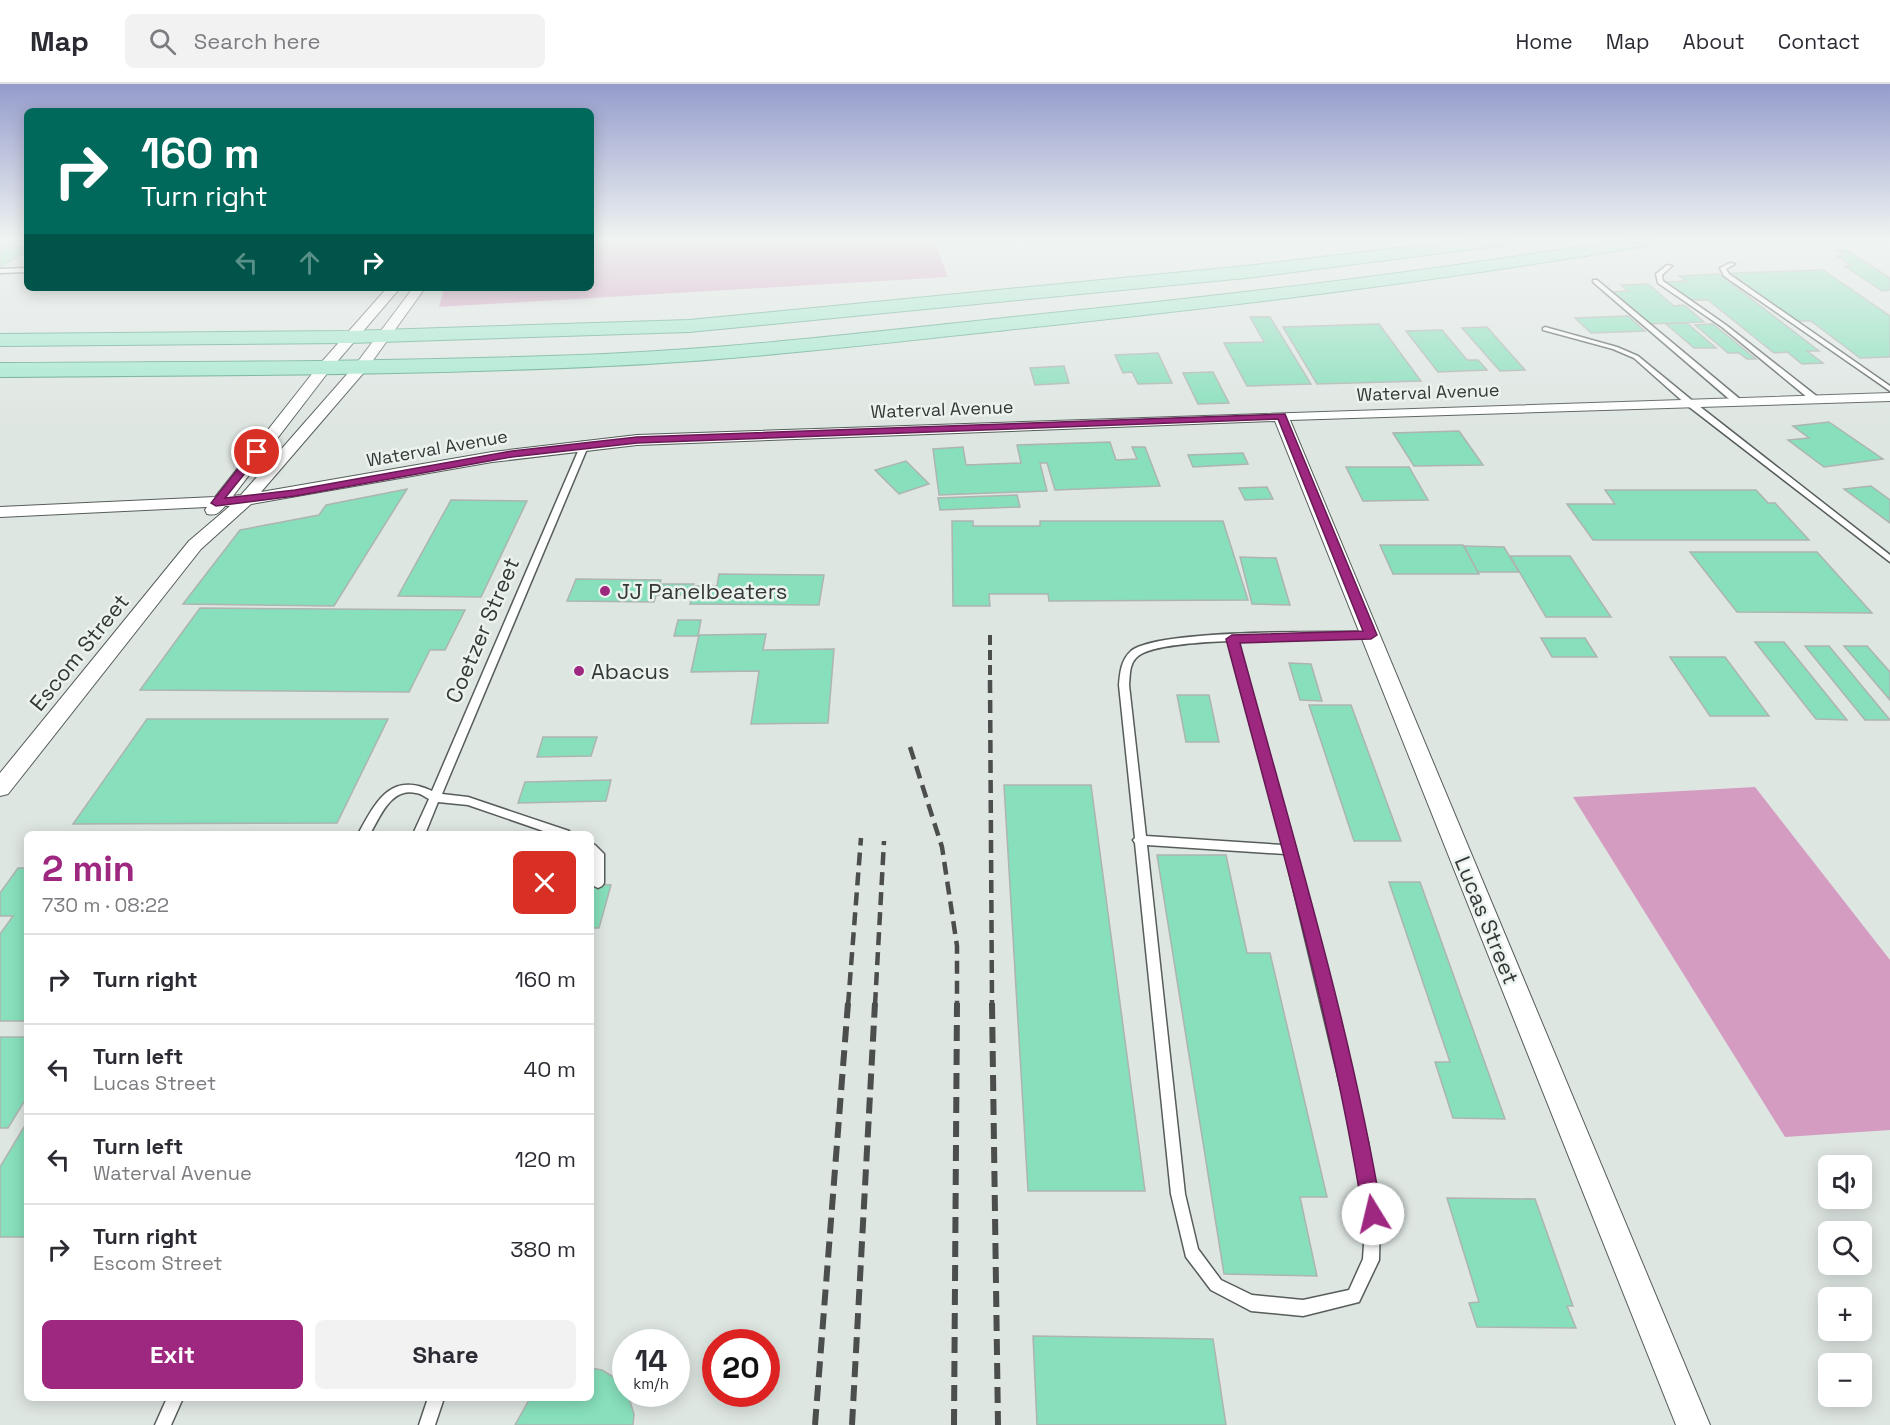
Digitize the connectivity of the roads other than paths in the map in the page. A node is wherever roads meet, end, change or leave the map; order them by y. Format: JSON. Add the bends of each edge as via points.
{"nodes":[{"id":1,"x":381,"y":303,"type":"edge"},
{"id":2,"x":408,"y":303,"type":"edge"},
{"id":3,"x":931,"y":303,"type":"edge"},
{"id":4,"x":1207,"y":303,"type":"edge"},
{"id":5,"x":1621,"y":303,"type":"edge"},
{"id":6,"x":1690,"y":303,"type":"edge"},
{"id":7,"x":1766,"y":303,"type":"edge"},
{"id":8,"x":1545,"y":329,"type":"dead end"},
{"id":9,"x":383,"y":335,"type":"junction"},
{"id":10,"x":350,"y":337,"type":"junction"},
{"id":11,"x":0,"y":340,"type":"edge"},
{"id":12,"x":361,"y":367,"type":"junction"},
{"id":13,"x":324,"y":368,"type":"junction"},
{"id":14,"x":0,"y":369,"type":"edge"},
{"id":15,"x":1890,"y":388,"type":"edge"},
{"id":16,"x":1890,"y":397,"type":"edge"},
{"id":17,"x":1816,"y":400,"type":"junction"},
{"id":18,"x":1738,"y":402,"type":"junction"},
{"id":19,"x":1691,"y":404,"type":"junction"},
{"id":20,"x":1281,"y":416,"type":"junction"},
{"id":21,"x":585,"y":444,"type":"junction"},
{"id":22,"x":246,"y":500,"type":"junction"},
{"id":23,"x":216,"y":503,"type":"junction"},
{"id":24,"x":0,"y":512,"type":"edge"},
{"id":25,"x":195,"y":545,"type":"junction"},
{"id":26,"x":1890,"y":559,"type":"edge"},
{"id":27,"x":1371,"y":635,"type":"junction"},
{"id":28,"x":1232,"y":639,"type":"junction"},
{"id":29,"x":0,"y":788,"type":"edge"},
{"id":30,"x":435,"y":797,"type":"junction"},
{"id":31,"x":366,"y":831,"type":"edge"},
{"id":32,"x":420,"y":831,"type":"edge"},
{"id":33,"x":556,"y":831,"type":"edge"},
{"id":34,"x":1139,"y":840,"type":"junction"},
{"id":35,"x":1290,"y":850,"type":"junction"},
{"id":36,"x":594,"y":851,"type":"edge"},
{"id":37,"x":598,"y":883,"type":"dead end"},
{"id":38,"x":174,"y":1401,"type":"edge"},
{"id":39,"x":435,"y":1401,"type":"edge"},
{"id":40,"x":163,"y":1425,"type":"edge"},
{"id":41,"x":427,"y":1425,"type":"edge"},
{"id":42,"x":1693,"y":1425,"type":"edge"}],
"edges":[{"from":1,"to":10,"type":"street","name":"Escom Street"},
{"from":2,"to":9,"type":"street","name":"Escom Street"},
{"from":3,"to":9,"type":"main road","via":[[689,326]]},
{"from":4,"to":12,"type":"main road","via":[[748,351],[607,360]]},
{"from":5,"to":18,"type":"lane"},
{"from":6,"to":17,"type":"lane"},
{"from":7,"to":15,"type":"lane"},
{"from":8,"to":19,"type":"lane","via":[[1636,357]]},
{"from":9,"to":10,"type":"main road"},
{"from":9,"to":12,"type":"street","name":"Escom Street"},
{"from":10,"to":11,"type":"main road"},
{"from":10,"to":13,"type":"street","name":"Escom Street"},
{"from":12,"to":13,"type":"main road"},
{"from":12,"to":22,"type":"street","name":"Escom Street"},
{"from":13,"to":14,"type":"main road"},
{"from":13,"to":23,"type":"street","name":"Escom Street"},
{"from":16,"to":17,"type":"street","name":"Waterval Avenue"},
{"from":17,"to":18,"type":"street","name":"Waterval Avenue"},
{"from":18,"to":19,"type":"street","name":"Waterval Avenue"},
{"from":19,"to":20,"type":"street","name":"Waterval Avenue"},
{"from":19,"to":26,"type":"lane"},
{"from":20,"to":21,"type":"street","name":"Waterval Avenue"},
{"from":20,"to":27,"type":"street","name":"Lucas Street"},
{"from":21,"to":22,"type":"street","name":"Waterval Avenue"},
{"from":21,"to":30,"type":"lane","name":"Coetzer Street"},
{"from":22,"to":23,"type":"street","name":"Waterval Avenue"},
{"from":22,"to":25,"type":"street","name":"Escom Street"},
{"from":23,"to":24,"type":"street","name":"Waterval Avenue"},
{"from":23,"to":25,"type":"street","name":"Escom Street"},
{"from":25,"to":29,"type":"street","name":"Escom Street"},
{"from":27,"to":28,"type":"lane"},
{"from":27,"to":42,"type":"street","name":"Lucas Street"},
{"from":28,"to":34,"type":"lane","via":[[1145,646],[1125,666]]},
{"from":28,"to":35,"type":"lane"},
{"from":30,"to":31,"type":"lane","via":[[416,788],[397,790],[388,796]]},
{"from":30,"to":32,"type":"lane","name":"Coetzer Street"},
{"from":30,"to":33,"type":"lane","via":[[468,801]]},
{"from":34,"to":35,"type":"lane"},
{"from":34,"to":35,"type":"lane","via":[[1178,1194],[1191,1252],[1216,1285],[1251,1303],[1303,1308],[1354,1297],[1371,1260],[1373,1214],[1361,1143]]},
{"from":36,"to":37,"type":"lane","via":[[598,854]]},
{"from":38,"to":40,"type":"lane"},
{"from":39,"to":41,"type":"lane"}]}
